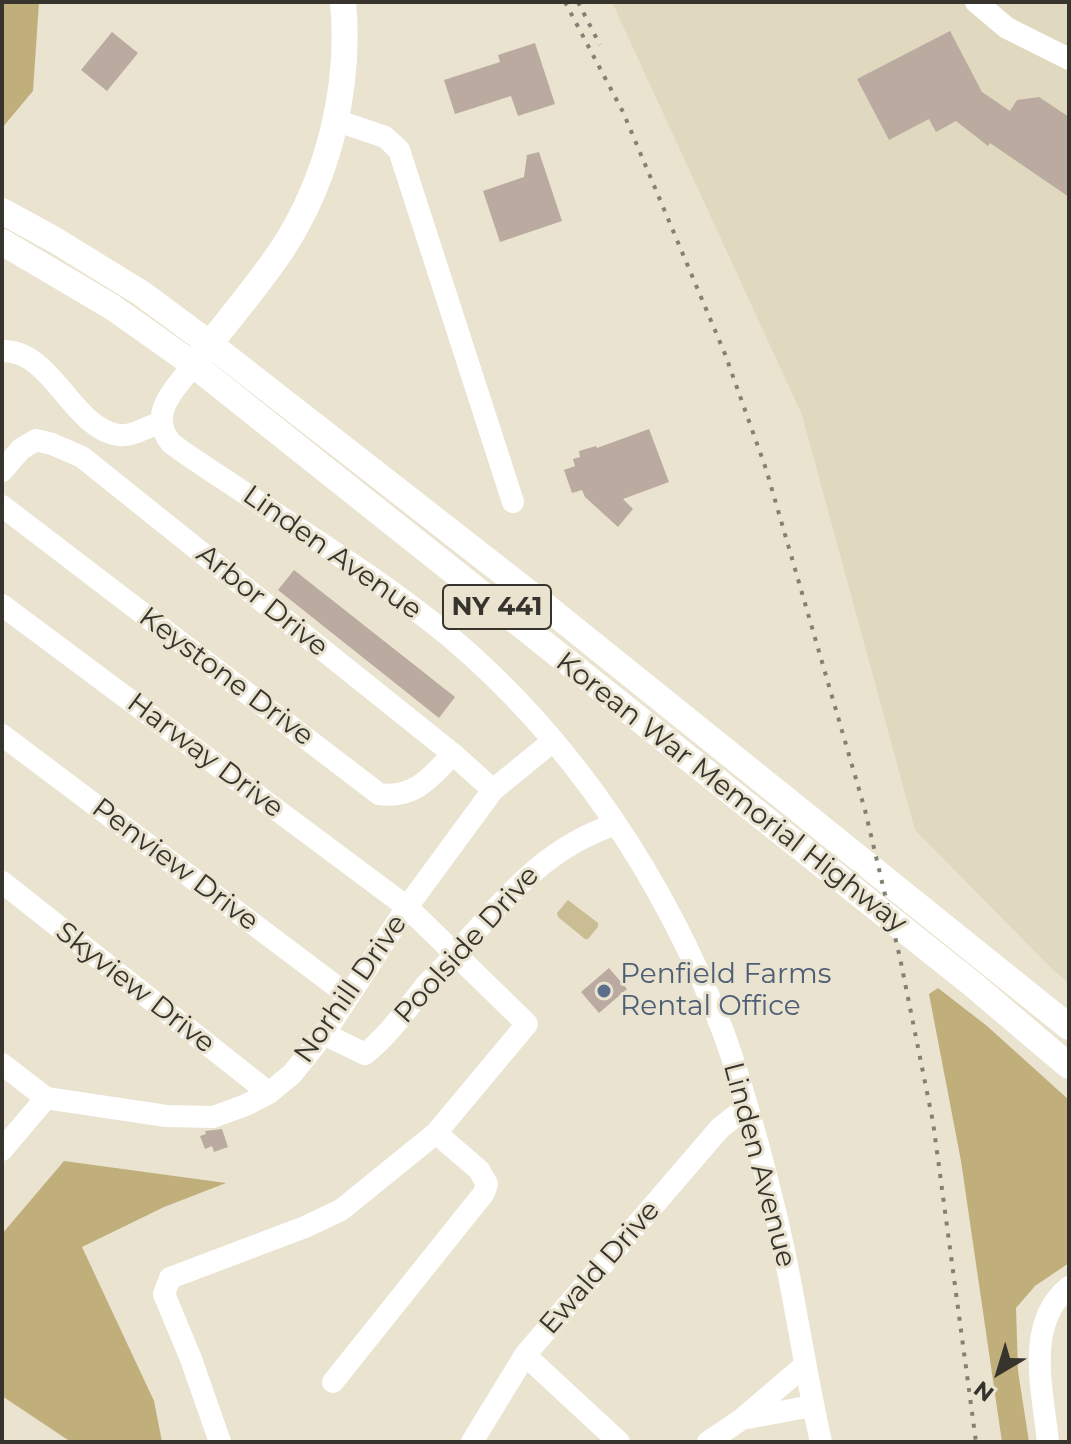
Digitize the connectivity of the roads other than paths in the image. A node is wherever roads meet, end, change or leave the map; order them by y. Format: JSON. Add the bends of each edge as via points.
{"nodes":[{"id":1,"x":343,"y":2,"type":"edge"},
{"id":2,"x":976,"y":2,"type":"edge"},
{"id":3,"x":1069,"y":59,"type":"edge"},
{"id":4,"x":335,"y":120,"type":"junction"},
{"id":5,"x":2,"y":211,"type":"edge"},
{"id":6,"x":2,"y":242,"type":"edge"},
{"id":7,"x":2,"y":351,"type":"edge"},
{"id":8,"x":202,"y":354,"type":"junction"},
{"id":9,"x":161,"y":423,"type":"junction"},
{"id":10,"x":2,"y":471,"type":"edge"},
{"id":11,"x":513,"y":502,"type":"dead end"},
{"id":12,"x":2,"y":506,"type":"edge"},
{"id":13,"x":2,"y":605,"type":"edge"},
{"id":14,"x":2,"y":735,"type":"edge"},
{"id":15,"x":553,"y":741,"type":"junction"},
{"id":16,"x":453,"y":754,"type":"junction"},
{"id":17,"x":493,"y":790,"type":"junction"},
{"id":18,"x":616,"y":824,"type":"junction"},
{"id":19,"x":2,"y":882,"type":"edge"},
{"id":20,"x":407,"y":907,"type":"junction"},
{"id":21,"x":457,"y":953,"type":"junction"},
{"id":22,"x":349,"y":996,"type":"junction"},
{"id":23,"x":1069,"y":1027,"type":"edge"},
{"id":24,"x":324,"y":1034,"type":"junction"},
{"id":25,"x":2,"y":1064,"type":"edge"},
{"id":26,"x":1069,"y":1066,"type":"edge"},
{"id":27,"x":269,"y":1093,"type":"junction"},
{"id":28,"x":46,"y":1098,"type":"junction"},
{"id":29,"x":748,"y":1111,"type":"junction"},
{"id":30,"x":436,"y":1133,"type":"junction"},
{"id":31,"x":2,"y":1150,"type":"edge"},
{"id":32,"x":1069,"y":1287,"type":"edge"},
{"id":33,"x":525,"y":1355,"type":"junction"},
{"id":34,"x":804,"y":1366,"type":"junction"},
{"id":35,"x":333,"y":1382,"type":"dead end"},
{"id":36,"x":812,"y":1406,"type":"junction"},
{"id":37,"x":742,"y":1419,"type":"junction"},
{"id":38,"x":220,"y":1442,"type":"edge"},
{"id":39,"x":472,"y":1442,"type":"edge"},
{"id":40,"x":619,"y":1442,"type":"edge"},
{"id":41,"x":708,"y":1442,"type":"edge"},
{"id":42,"x":821,"y":1442,"type":"edge"},
{"id":43,"x":1048,"y":1442,"type":"edge"}],
"edges":[{"from":1,"to":4,"type":"main road","via":[[344,53]]},
{"from":2,"to":3,"type":"street","via":[[1007,28]]},
{"from":4,"to":8,"type":"main road","via":[[295,228]]},
{"from":4,"to":11,"type":"street","via":[[385,137],[399,150]]},
{"from":5,"to":8,"type":"main road","name":"Korean War Memorial Highway","number":"NY 441","via":[[141,293]]},
{"from":6,"to":8,"type":"main road","name":"Korean War Memorial Highway","number":"NY 441"},
{"from":7,"to":9,"type":"street","via":[[38,366],[106,431],[129,435]]},
{"from":8,"to":9,"type":"street","via":[[164,403]]},
{"from":8,"to":23,"type":"main road","name":"Korean War Memorial Highway","number":"NY 441","via":[[538,600]]},
{"from":8,"to":26,"type":"main road","name":"Korean War Memorial Highway","number":"NY 441"},
{"from":9,"to":15,"type":"street","name":"Linden Avenue","via":[[178,448],[368,574],[450,637]]},
{"from":10,"to":16,"type":"street","name":"Arbor Drive","via":[[36,440],[91,463]]},
{"from":12,"to":16,"type":"street","name":"Keystone Drive","via":[[379,794],[394,797],[422,787]]},
{"from":13,"to":20,"type":"street","name":"Harway Drive"},
{"from":14,"to":22,"type":"street","name":"Penview Drive"},
{"from":15,"to":17,"type":"street","name":"Norhill Drive"},
{"from":15,"to":18,"type":"street","name":"Linden Avenue"},
{"from":16,"to":17,"type":"street","name":"Arbor Drive"},
{"from":17,"to":20,"type":"street","name":"Norhill Drive"},
{"from":18,"to":21,"type":"street","name":"Poolside Drive","via":[[549,856]]},
{"from":18,"to":29,"type":"street","name":"Linden Avenue","via":[[694,961]]},
{"from":19,"to":27,"type":"street","name":"Skyview Drive"},
{"from":20,"to":21,"type":"street","name":"Harway Drive"},
{"from":20,"to":22,"type":"street","name":"Norhill Drive"},
{"from":21,"to":24,"type":"street","name":"Poolside Drive","via":[[365,1054]]},
{"from":21,"to":30,"type":"street","name":"Harway Drive","via":[[527,1024]]},
{"from":22,"to":24,"type":"street","name":"Norhill Drive"},
{"from":24,"to":27,"type":"street","name":"Norhill Drive"},
{"from":25,"to":28,"type":"street","name":"Norhill Drive"},
{"from":27,"to":28,"type":"street","name":"Norhill Drive","via":[[213,1117],[166,1116]]},
{"from":28,"to":31,"type":"street"},
{"from":29,"to":33,"type":"street","name":"Ewald Drive","via":[[720,1128]]},
{"from":29,"to":34,"type":"street","name":"Linden Avenue","via":[[776,1215]]},
{"from":30,"to":35,"type":"street","via":[[479,1170],[487,1184],[484,1193]]},
{"from":30,"to":38,"type":"street","via":[[341,1210],[170,1278],[164,1294]]},
{"from":32,"to":43,"type":"street","via":[[1049,1309],[1043,1326]]},
{"from":33,"to":39,"type":"street","name":"Ewald Drive"},
{"from":33,"to":40,"type":"street"},
{"from":34,"to":36,"type":"street","name":"Linden Avenue"},
{"from":34,"to":37,"type":"street"},
{"from":36,"to":37,"type":"street"},
{"from":36,"to":42,"type":"street","name":"Linden Avenue"},
{"from":37,"to":41,"type":"street"}]}
